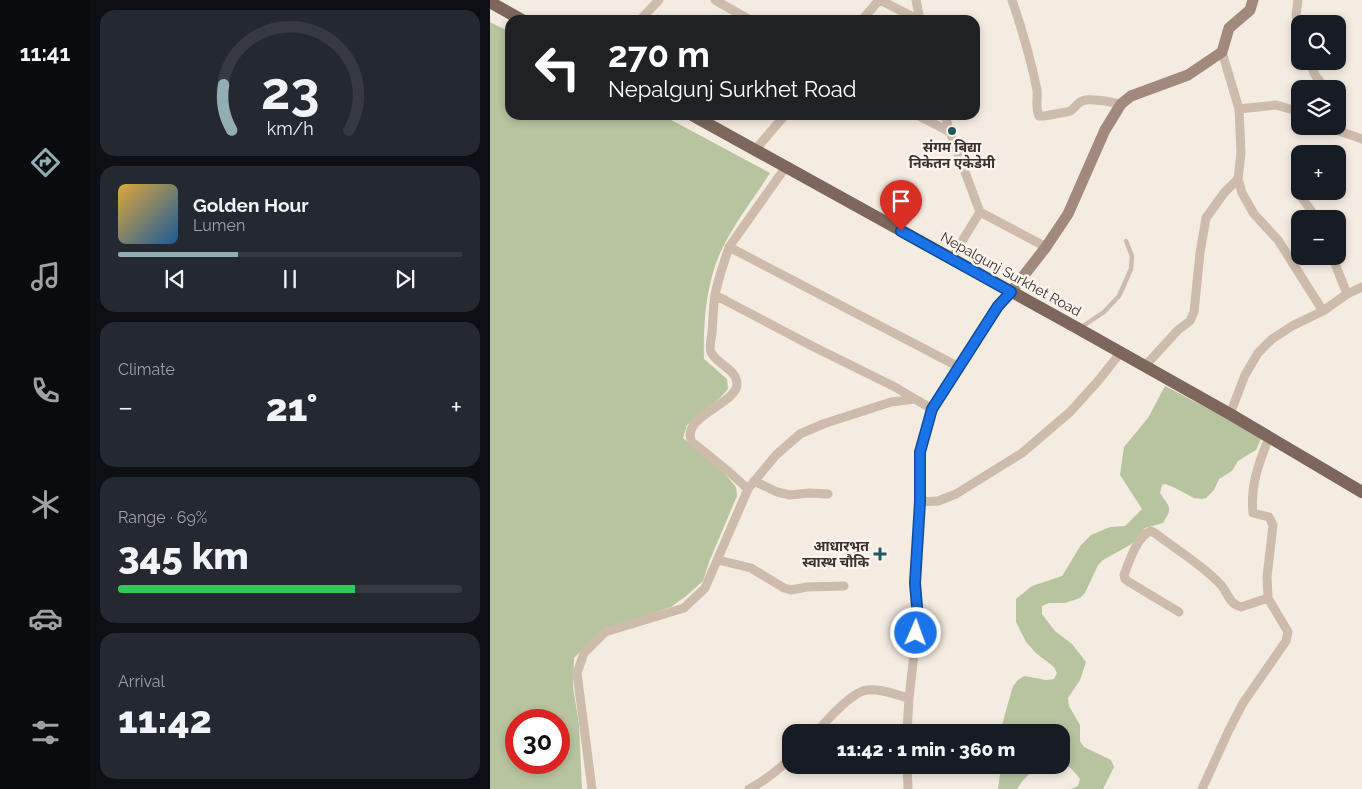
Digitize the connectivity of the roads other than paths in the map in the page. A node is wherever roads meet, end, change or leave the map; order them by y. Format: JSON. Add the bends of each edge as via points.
{"nodes":[{"id":1,"x":659,"y":0,"type":"edge"},
{"id":2,"x":715,"y":0,"type":"edge"},
{"id":3,"x":880,"y":0,"type":"edge"},
{"id":4,"x":916,"y":0,"type":"edge"},
{"id":5,"x":1012,"y":0,"type":"edge"},
{"id":6,"x":1253,"y":0,"type":"edge"},
{"id":7,"x":1298,"y":0,"type":"edge"},
{"id":8,"x":490,"y":2,"type":"edge"},
{"id":9,"x":513,"y":15,"type":"edge"},
{"id":10,"x":645,"y":15,"type":"edge"},
{"id":11,"x":741,"y":15,"type":"edge"},
{"id":12,"x":866,"y":15,"type":"edge"},
{"id":13,"x":910,"y":15,"type":"edge"},
{"id":14,"x":919,"y":15,"type":"edge"},
{"id":15,"x":1296,"y":15,"type":"edge"},
{"id":16,"x":1222,"y":52,"type":"junction"},
{"id":17,"x":1121,"y":104,"type":"junction"},
{"id":18,"x":1239,"y":108,"type":"junction"},
{"id":19,"x":1291,"y":109,"type":"edge"},
{"id":20,"x":701,"y":120,"type":"edge"},
{"id":21,"x":781,"y":120,"type":"edge"},
{"id":22,"x":927,"y":120,"type":"edge"},
{"id":23,"x":946,"y":120,"type":"edge"},
{"id":24,"x":950,"y":132,"type":"junction"},
{"id":25,"x":1346,"y":134,"type":"edge"},
{"id":26,"x":1362,"y":140,"type":"edge"},
{"id":27,"x":755,"y":150,"type":"junction"},
{"id":28,"x":785,"y":168,"type":"junction"},
{"id":29,"x":1238,"y":179,"type":"junction"},
{"id":30,"x":980,"y":212,"type":"junction"},
{"id":31,"x":1126,"y":242,"type":"dead end"},
{"id":32,"x":729,"y":247,"type":"junction"},
{"id":33,"x":1046,"y":248,"type":"junction"},
{"id":34,"x":951,"y":259,"type":"junction"},
{"id":35,"x":1336,"y":265,"type":"edge"},
{"id":36,"x":1362,"y":287,"type":"edge"},
{"id":37,"x":1011,"y":292,"type":"junction"},
{"id":38,"x":1347,"y":294,"type":"junction"},
{"id":39,"x":715,"y":295,"type":"junction"},
{"id":40,"x":1323,"y":312,"type":"junction"},
{"id":41,"x":1079,"y":329,"type":"junction"},
{"id":42,"x":1121,"y":352,"type":"junction"},
{"id":43,"x":1145,"y":366,"type":"junction"},
{"id":44,"x":959,"y":367,"type":"junction"},
{"id":45,"x":915,"y":399,"type":"junction"},
{"id":46,"x":932,"y":409,"type":"junction"},
{"id":47,"x":1233,"y":416,"type":"junction"},
{"id":48,"x":1265,"y":435,"type":"junction"},
{"id":49,"x":754,"y":481,"type":"junction"},
{"id":50,"x":748,"y":489,"type":"junction"},
{"id":51,"x":1362,"y":492,"type":"edge"},
{"id":52,"x":828,"y":494,"type":"dead end"},
{"id":53,"x":920,"y":502,"type":"junction"},
{"id":54,"x":718,"y":560,"type":"junction"},
{"id":55,"x":844,"y":586,"type":"dead end"},
{"id":56,"x":1268,"y":598,"type":"junction"},
{"id":57,"x":1179,"y":612,"type":"dead end"},
{"id":58,"x":909,"y":698,"type":"junction"},
{"id":59,"x":824,"y":724,"type":"edge"},
{"id":60,"x":907,"y":724,"type":"edge"},
{"id":61,"x":782,"y":766,"type":"edge"},
{"id":62,"x":907,"y":774,"type":"edge"},
{"id":63,"x":592,"y":789,"type":"edge"},
{"id":64,"x":749,"y":789,"type":"edge"},
{"id":65,"x":908,"y":789,"type":"edge"},
{"id":66,"x":1202,"y":789,"type":"edge"}],
"edges":[{"from":1,"to":10,"type":"street"},
{"from":2,"to":11,"type":"street"},
{"from":3,"to":12,"type":"street"},
{"from":3,"to":13,"type":"street"},
{"from":4,"to":14,"type":"street"},
{"from":5,"to":17,"type":"street","via":[[1037,92],[1039,116],[1071,110],[1085,100]]},
{"from":6,"to":16,"type":"street","via":[[1250,10],[1229,28]]},
{"from":7,"to":15,"type":"street"},
{"from":8,"to":9,"type":"main road"},
{"from":16,"to":17,"type":"street","via":[[1188,75],[1131,96]]},
{"from":16,"to":18,"type":"street"},
{"from":17,"to":33,"type":"street","via":[[1104,130],[1068,214]]},
{"from":18,"to":19,"type":"street","via":[[1276,105]]},
{"from":18,"to":29,"type":"street","via":[[1241,153]]},
{"from":20,"to":27,"type":"main road","name":"Nepalgunj Surkhet Road"},
{"from":21,"to":27,"type":"street"},
{"from":22,"to":24,"type":"street"},
{"from":23,"to":24,"type":"street"},
{"from":24,"to":30,"type":"street"},
{"from":25,"to":26,"type":"street"},
{"from":27,"to":28,"type":"main road","name":"Nepalgunj Surkhet Road"},
{"from":28,"to":32,"type":"street"},
{"from":28,"to":34,"type":"main road","name":"Nepalgunj Surkhet Road"},
{"from":29,"to":40,"type":"street","via":[[1242,194],[1254,214],[1278,240]]},
{"from":29,"to":43,"type":"street","via":[[1224,192],[1206,218],[1194,312]]},
{"from":30,"to":33,"type":"street"},
{"from":30,"to":34,"type":"street"},
{"from":31,"to":41,"type":"lane","via":[[1132,256],[1131,269],[1119,296],[1104,312]]},
{"from":32,"to":39,"type":"street"},
{"from":32,"to":44,"type":"street"},
{"from":33,"to":37,"type":"street"},
{"from":34,"to":37,"type":"main road","name":"Nepalgunj Surkhet Road"},
{"from":35,"to":38,"type":"street"},
{"from":36,"to":38,"type":"street"},
{"from":37,"to":41,"type":"main road","name":"Nepalgunj Surkhet Road"},
{"from":37,"to":44,"type":"street","via":[[998,306]]},
{"from":38,"to":40,"type":"street"},
{"from":39,"to":45,"type":"street"},
{"from":39,"to":50,"type":"street","via":[[710,350],[716,360],[730,370],[737,385],[734,392],[701,418],[690,430],[689,437]]},
{"from":40,"to":47,"type":"street","via":[[1292,326],[1258,353],[1245,375]]},
{"from":41,"to":42,"type":"main road","name":"Nepalgunj Surkhet Road"},
{"from":42,"to":43,"type":"main road","name":"Nepalgunj Surkhet Road"},
{"from":42,"to":53,"type":"street","via":[[1070,412],[1022,453],[956,494],[938,501]]},
{"from":43,"to":47,"type":"main road","name":"Nepalgunj Surkhet Road"},
{"from":44,"to":46,"type":"street"},
{"from":45,"to":46,"type":"street"},
{"from":45,"to":49,"type":"street","via":[[891,402],[800,434]]},
{"from":46,"to":53,"type":"street","via":[[920,452]]},
{"from":47,"to":48,"type":"main road","name":"Nepalgunj Surkhet Road"},
{"from":48,"to":51,"type":"main road","name":"Nepalgunj Surkhet Road"},
{"from":48,"to":56,"type":"street","via":[[1252,503],[1253,514],[1269,517],[1272,526]]},
{"from":49,"to":50,"type":"street"},
{"from":49,"to":52,"type":"street","via":[[790,495]]},
{"from":50,"to":54,"type":"street"},
{"from":53,"to":58,"type":"street","via":[[915,583],[918,619]]},
{"from":54,"to":55,"type":"street","via":[[751,568],[791,590]]},
{"from":54,"to":63,"type":"street","via":[[705,588],[684,608],[605,632],[584,653],[577,673]]},
{"from":56,"to":57,"type":"street","via":[[1237,606],[1222,586],[1202,569],[1151,531],[1147,532],[1124,575],[1129,582]]},
{"from":56,"to":66,"type":"street","via":[[1288,632],[1286,642],[1243,703]]},
{"from":58,"to":59,"type":"street","via":[[888,692],[861,692]]},
{"from":58,"to":60,"type":"street"},
{"from":61,"to":64,"type":"street"},
{"from":62,"to":65,"type":"street"}]}
